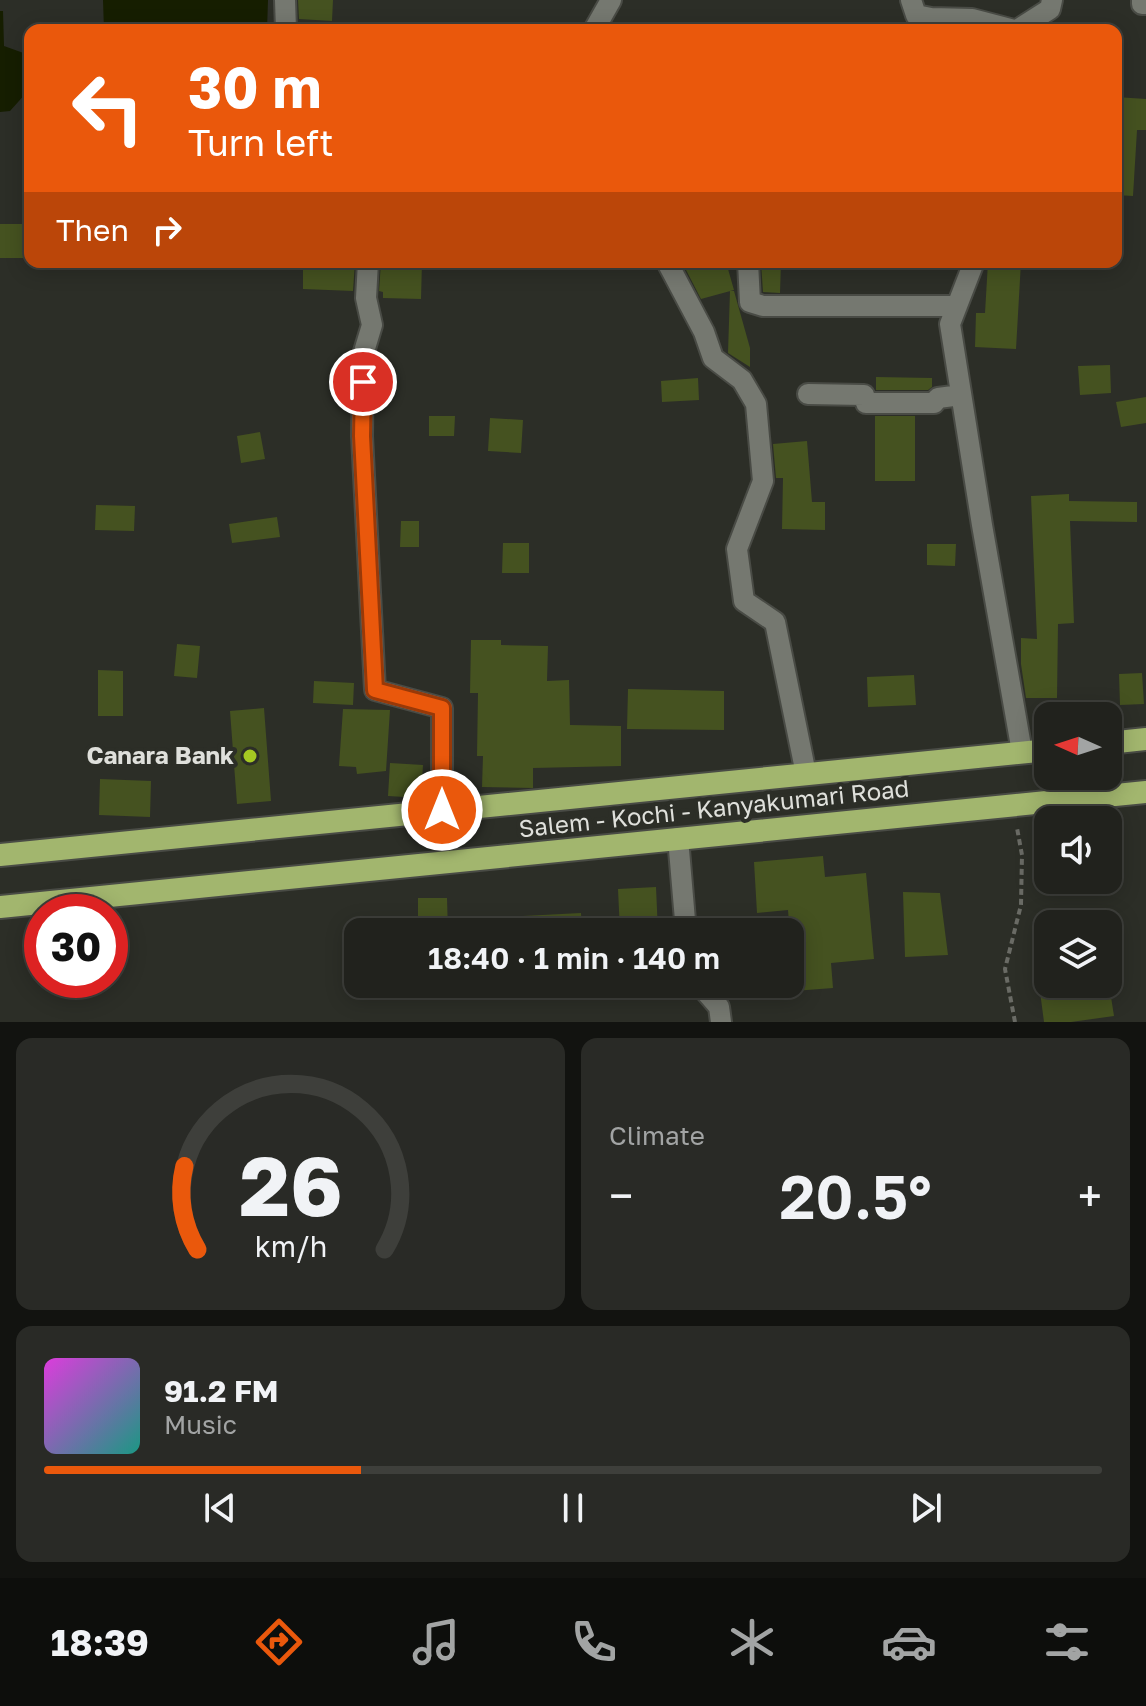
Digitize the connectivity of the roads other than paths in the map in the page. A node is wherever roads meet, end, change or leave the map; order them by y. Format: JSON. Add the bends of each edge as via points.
{"nodes":[{"id":1,"x":285,"y":0,"type":"edge"},
{"id":2,"x":611,"y":0,"type":"edge"},
{"id":3,"x":911,"y":0,"type":"edge"},
{"id":4,"x":1052,"y":0,"type":"edge"},
{"id":5,"x":1142,"y":0,"type":"edge"},
{"id":6,"x":1146,"y":4,"type":"edge"},
{"id":7,"x":286,"y":24,"type":"edge"},
{"id":8,"x":597,"y":24,"type":"edge"},
{"id":9,"x":992,"y":24,"type":"edge"},
{"id":10,"x":1025,"y":24,"type":"edge"},
{"id":11,"x":368,"y":268,"type":"edge"},
{"id":12,"x":670,"y":268,"type":"edge"},
{"id":13,"x":748,"y":268,"type":"edge"},
{"id":14,"x":972,"y":268,"type":"edge"},
{"id":15,"x":957,"y":306,"type":"junction"},
{"id":16,"x":808,"y":394,"type":"dead end"},
{"id":17,"x":961,"y":395,"type":"junction"},
{"id":18,"x":1146,"y":739,"type":"edge"},
{"id":19,"x":1122,"y":742,"type":"edge"},
{"id":20,"x":1034,"y":751,"type":"edge"},
{"id":21,"x":1022,"y":752,"type":"junction"},
{"id":22,"x":806,"y":774,"type":"junction"},
{"id":23,"x":1146,"y":792,"type":"edge"},
{"id":24,"x":442,"y":810,"type":"junction"},
{"id":25,"x":678,"y":838,"type":"junction"},
{"id":26,"x":0,"y":855,"type":"edge"},
{"id":27,"x":0,"y":907,"type":"edge"},
{"id":28,"x":685,"y":918,"type":"edge"},
{"id":29,"x":711,"y":998,"type":"edge"},
{"id":30,"x":721,"y":1022,"type":"edge"}],
"edges":[{"from":1,"to":7,"type":"street"},
{"from":2,"to":8,"type":"street"},
{"from":3,"to":9,"type":"street","via":[[916,15]]},
{"from":4,"to":10,"type":"street","via":[[1050,9]]},
{"from":5,"to":6,"type":"street"},
{"from":11,"to":24,"type":"street","via":[[372,325],[363,355],[362,436],[375,690],[442,708]]},
{"from":12,"to":22,"type":"street","via":[[713,358],[742,380],[756,404],[763,481],[737,549],[742,588],[744,601],[775,622]]},
{"from":13,"to":15,"type":"street","via":[[750,302],[763,306]]},
{"from":14,"to":15,"type":"street"},
{"from":15,"to":17,"type":"street","via":[[950,324]]},
{"from":16,"to":17,"type":"street","via":[[864,395],[866,403],[934,403]]},
{"from":17,"to":21,"type":"street"},
{"from":18,"to":19,"type":"highway"},
{"from":20,"to":21,"type":"highway","name":"Salem - Kochi - Kanyakumari Road"},
{"from":21,"to":22,"type":"highway","name":"Salem - Kochi - Kanyakumari Road"},
{"from":22,"to":24,"type":"highway","name":"Salem - Kochi - Kanyakumari Road"},
{"from":23,"to":25,"type":"highway","name":"Salem - Kochi - Kanyakumari Road"},
{"from":24,"to":26,"type":"highway","name":"Salem - Kochi - Kanyakumari Road"},
{"from":25,"to":27,"type":"highway","name":"Salem - Kochi - Kanyakumari Road"},
{"from":25,"to":28,"type":"street"},
{"from":29,"to":30,"type":"street"}]}
